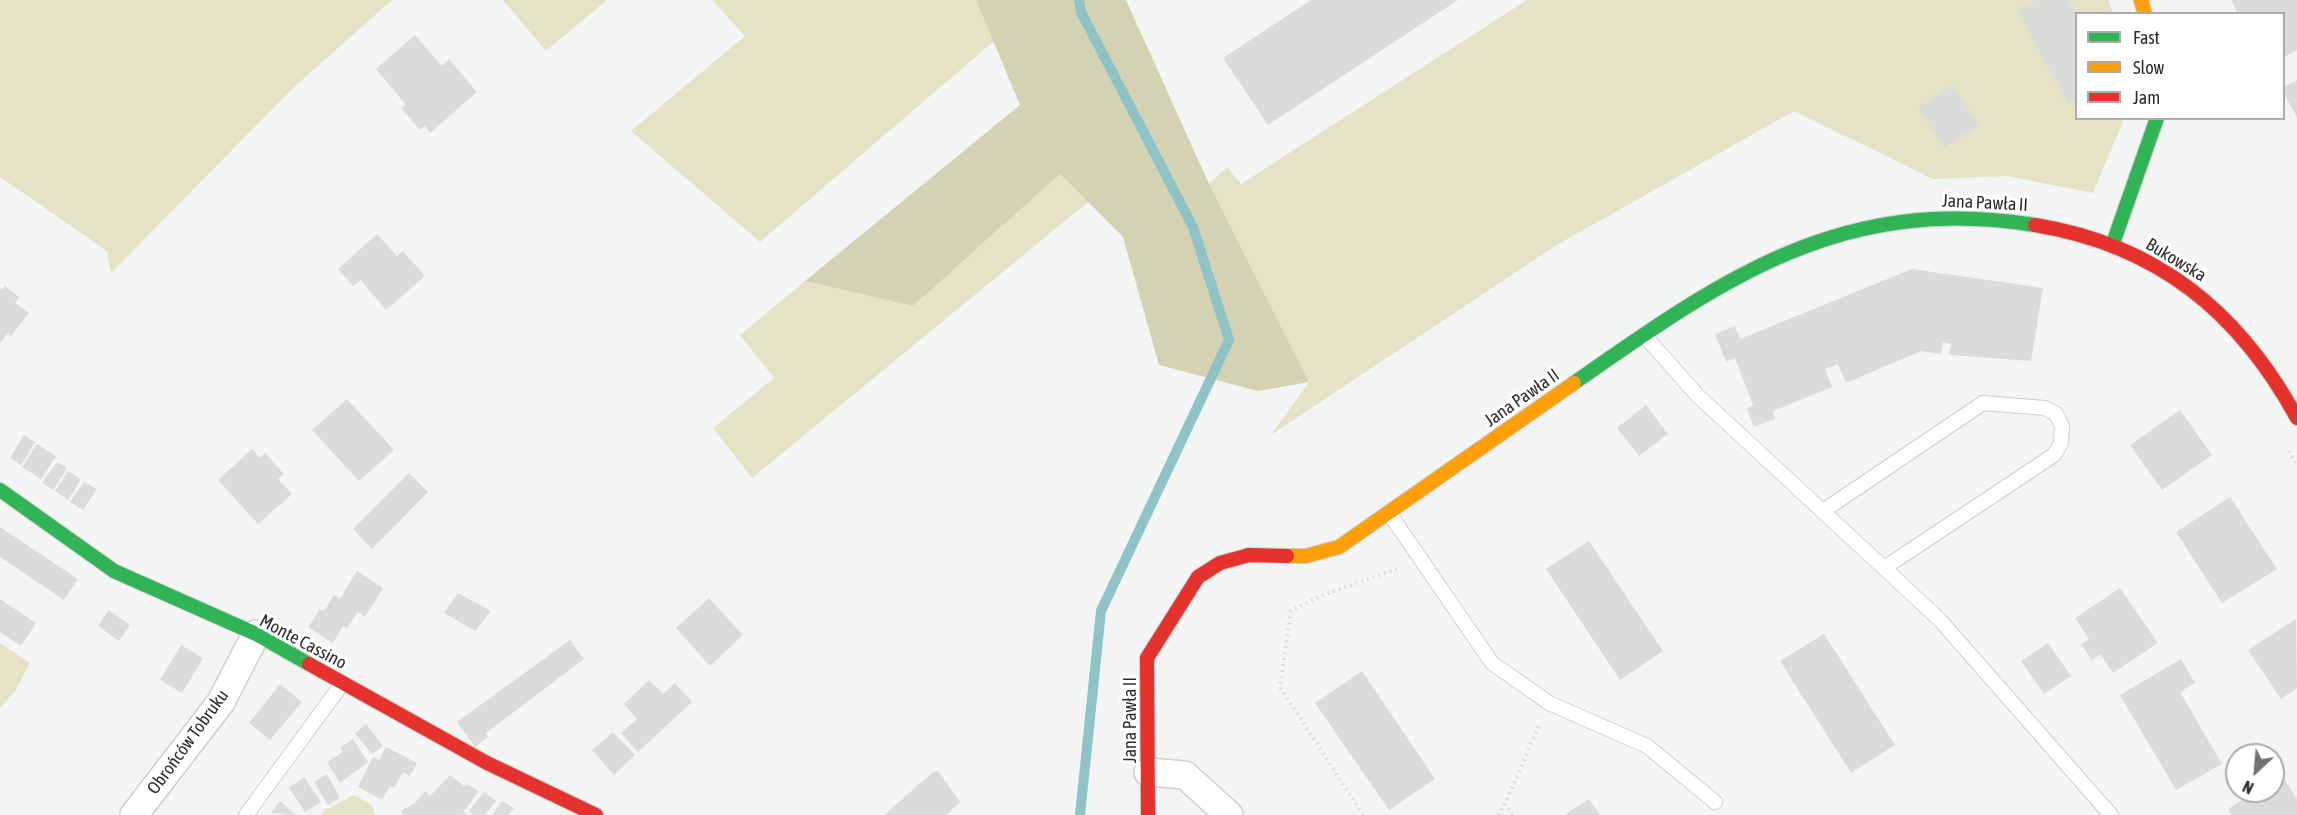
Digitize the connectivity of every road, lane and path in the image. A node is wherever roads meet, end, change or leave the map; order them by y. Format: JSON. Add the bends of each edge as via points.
{"nodes":[{"id":1,"x":2156,"y":120,"type":"edge"},
{"id":2,"x":2112,"y":246,"type":"junction"},
{"id":3,"x":1644,"y":335,"type":"junction"},
{"id":4,"x":2297,"y":418,"type":"edge"},
{"id":5,"x":0,"y":490,"type":"edge"},
{"id":6,"x":1823,"y":511,"type":"junction"},
{"id":7,"x":1389,"y":513,"type":"junction"},
{"id":8,"x":1422,"y":559,"type":"junction"},
{"id":9,"x":1884,"y":568,"type":"junction"},
{"id":10,"x":256,"y":634,"type":"junction"},
{"id":11,"x":342,"y":684,"type":"junction"},
{"id":12,"x":1549,"y":704,"type":"junction"},
{"id":13,"x":1148,"y":772,"type":"junction"},
{"id":14,"x":1715,"y":802,"type":"dead end"},
{"id":15,"x":1506,"y":804,"type":"junction"},
{"id":16,"x":134,"y":815,"type":"edge"},
{"id":17,"x":246,"y":815,"type":"edge"},
{"id":18,"x":596,"y":815,"type":"edge"},
{"id":19,"x":1148,"y":815,"type":"edge"},
{"id":20,"x":1229,"y":815,"type":"edge"},
{"id":21,"x":1363,"y":815,"type":"edge"},
{"id":22,"x":1498,"y":815,"type":"edge"},
{"id":23,"x":1512,"y":815,"type":"edge"},
{"id":24,"x":2111,"y":815,"type":"edge"}],
"edges":[{"from":1,"to":2,"type":"street"},
{"from":2,"to":3,"type":"street","name":"Jana Pawła II","via":[[2030,222],[1964,216],[1904,220],[1800,247],[1732,279]]},
{"from":2,"to":4,"type":"street","name":"Bukowska","via":[[2174,277],[2239,329],[2282,388]]},
{"from":3,"to":6,"type":"lane","via":[[1697,395]]},
{"from":3,"to":7,"type":"street","name":"Jana Pawła II"},
{"from":5,"to":10,"type":"street","name":"Monte Cassino","via":[[114,571]]},
{"from":6,"to":9,"type":"lane"},
{"from":6,"to":9,"type":"lane","via":[[1983,403],[2045,408],[2056,414],[2062,426],[2061,443],[2054,455]]},
{"from":7,"to":8,"type":"lane"},
{"from":7,"to":13,"type":"street","name":"Jana Pawła II","via":[[1339,547],[1306,555],[1249,555],[1220,563],[1198,577],[1147,658]]},
{"from":8,"to":12,"type":"lane","via":[[1492,663]]},
{"from":8,"to":21,"type":"path","via":[[1323,595],[1291,611],[1280,687]]},
{"from":9,"to":24,"type":"lane","via":[[1940,620]]},
{"from":10,"to":11,"type":"street","name":"Monte Cassino"},
{"from":10,"to":16,"type":"street","name":"Obrońców Tobruku","via":[[221,702]]},
{"from":11,"to":17,"type":"lane"},
{"from":11,"to":18,"type":"street","name":"Monte Cassino","via":[[487,763]]},
{"from":12,"to":14,"type":"lane","via":[[1647,746]]},
{"from":12,"to":15,"type":"path"},
{"from":13,"to":19,"type":"street","name":"Jana Pawła II"},
{"from":13,"to":20,"type":"street","via":[[1185,775]]},
{"from":15,"to":22,"type":"path"},
{"from":15,"to":23,"type":"path"}]}
